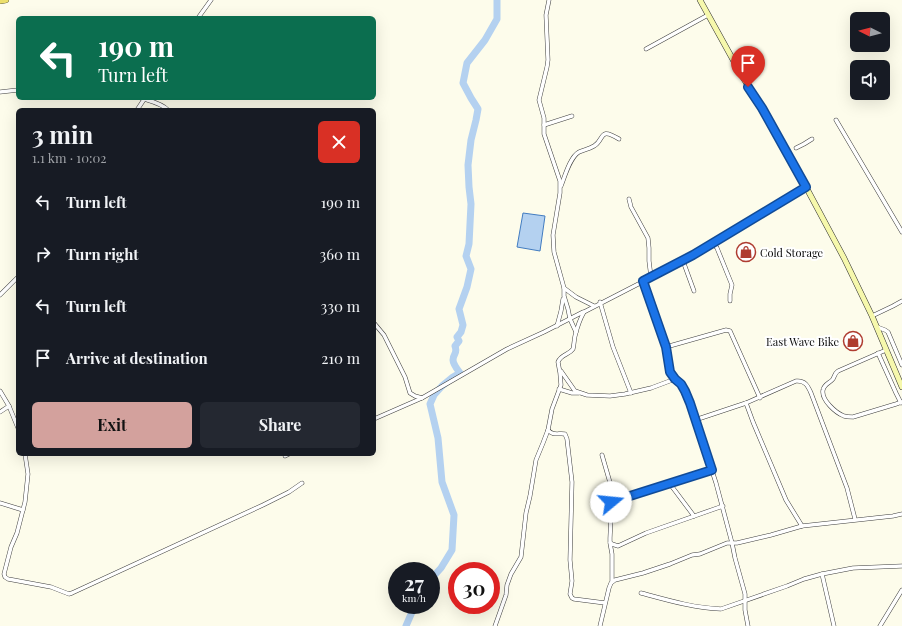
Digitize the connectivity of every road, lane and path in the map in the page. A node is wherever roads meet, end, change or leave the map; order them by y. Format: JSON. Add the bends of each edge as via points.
{"nodes":[{"id":1,"x":6,"y":0,"type":"edge"},
{"id":2,"x":211,"y":0,"type":"edge"},
{"id":3,"x":549,"y":0,"type":"edge"},
{"id":4,"x":700,"y":0,"type":"edge"},
{"id":5,"x":0,"y":1,"type":"edge"},
{"id":6,"x":708,"y":15,"type":"junction"},
{"id":7,"x":199,"y":16,"type":"edge"},
{"id":8,"x":646,"y":49,"type":"dead end"},
{"id":9,"x":16,"y":90,"type":"edge"},
{"id":10,"x":0,"y":92,"type":"edge"},
{"id":11,"x":149,"y":100,"type":"edge"},
{"id":12,"x":166,"y":108,"type":"edge"},
{"id":13,"x":572,"y":116,"type":"dead end"},
{"id":14,"x":836,"y":120,"type":"dead end"},
{"id":15,"x":544,"y":125,"type":"junction"},
{"id":16,"x":618,"y":139,"type":"dead end"},
{"id":17,"x":812,"y":139,"type":"dead end"},
{"id":18,"x":796,"y":148,"type":"dead end"},
{"id":19,"x":561,"y":187,"type":"junction"},
{"id":20,"x":806,"y":187,"type":"junction"},
{"id":21,"x":628,"y":199,"type":"dead end"},
{"id":22,"x":902,"y":232,"type":"edge"},
{"id":23,"x":713,"y":243,"type":"junction"},
{"id":24,"x":683,"y":260,"type":"junction"},
{"id":25,"x":651,"y":276,"type":"junction"},
{"id":26,"x":16,"y":279,"type":"edge"},
{"id":27,"x":643,"y":281,"type":"junction"},
{"id":28,"x":564,"y":288,"type":"junction"},
{"id":29,"x":694,"y":291,"type":"dead end"},
{"id":30,"x":0,"y":295,"type":"edge"},
{"id":31,"x":564,"y":296,"type":"junction"},
{"id":32,"x":902,"y":300,"type":"edge"},
{"id":33,"x":730,"y":301,"type":"dead end"},
{"id":34,"x":600,"y":302,"type":"junction"},
{"id":35,"x":594,"y":306,"type":"junction"},
{"id":36,"x":584,"y":312,"type":"junction"},
{"id":37,"x":872,"y":316,"type":"junction"},
{"id":38,"x":570,"y":319,"type":"junction"},
{"id":39,"x":376,"y":325,"type":"edge"},
{"id":40,"x":556,"y":326,"type":"junction"},
{"id":41,"x":876,"y":326,"type":"junction"},
{"id":42,"x":576,"y":332,"type":"junction"},
{"id":43,"x":666,"y":347,"type":"junction"},
{"id":44,"x":886,"y":350,"type":"junction"},
{"id":45,"x":878,"y":354,"type":"junction"},
{"id":46,"x":902,"y":365,"type":"edge"},
{"id":47,"x":559,"y":368,"type":"junction"},
{"id":48,"x":675,"y":379,"type":"junction"},
{"id":49,"x":902,"y":387,"type":"edge"},
{"id":50,"x":559,"y":389,"type":"junction"},
{"id":51,"x":0,"y":391,"type":"edge"},
{"id":52,"x":580,"y":393,"type":"junction"},
{"id":53,"x":631,"y":393,"type":"junction"},
{"id":54,"x":422,"y":398,"type":"junction"},
{"id":55,"x":760,"y":398,"type":"junction"},
{"id":56,"x":746,"y":403,"type":"junction"},
{"id":57,"x":902,"y":403,"type":"edge"},
{"id":58,"x":9,"y":406,"type":"junction"},
{"id":59,"x":0,"y":412,"type":"edge"},
{"id":60,"x":376,"y":418,"type":"edge"},
{"id":61,"x":695,"y":420,"type":"junction"},
{"id":62,"x":16,"y":423,"type":"edge"},
{"id":63,"x":548,"y":430,"type":"junction"},
{"id":64,"x":602,"y":455,"type":"dead end"},
{"id":65,"x":25,"y":456,"type":"edge"},
{"id":66,"x":712,"y":470,"type":"junction"},
{"id":67,"x":302,"y":483,"type":"dead end"},
{"id":68,"x":670,"y":484,"type":"junction"},
{"id":69,"x":611,"y":502,"type":"junction"},
{"id":70,"x":0,"y":503,"type":"edge"},
{"id":71,"x":723,"y":506,"type":"junction"},
{"id":72,"x":23,"y":510,"type":"junction"},
{"id":73,"x":902,"y":514,"type":"edge"},
{"id":74,"x":694,"y":516,"type":"junction"},
{"id":75,"x":855,"y":519,"type":"junction"},
{"id":76,"x":802,"y":526,"type":"junction"},
{"id":77,"x":610,"y":542,"type":"junction"},
{"id":78,"x":732,"y":543,"type":"junction"},
{"id":79,"x":902,"y":566,"type":"edge"},
{"id":80,"x":822,"y":574,"type":"junction"},
{"id":81,"x":612,"y":581,"type":"junction"},
{"id":82,"x":902,"y":590,"type":"edge"},
{"id":83,"x":641,"y":593,"type":"dead end"},
{"id":84,"x":746,"y":600,"type":"junction"},
{"id":85,"x":605,"y":603,"type":"junction"},
{"id":86,"x":495,"y":626,"type":"edge"},
{"id":87,"x":600,"y":626,"type":"edge"},
{"id":88,"x":748,"y":626,"type":"edge"},
{"id":89,"x":834,"y":626,"type":"edge"},
{"id":90,"x":880,"y":626,"type":"edge"}],
"edges":[{"from":1,"to":5,"type":"main road"},
{"from":2,"to":7,"type":"street"},
{"from":3,"to":15,"type":"street","via":[[546,15],[548,60],[539,100]]},
{"from":4,"to":6,"type":"main road"},
{"from":6,"to":8,"type":"street"},
{"from":6,"to":20,"type":"main road"},
{"from":9,"to":10,"type":"street"},
{"from":11,"to":12,"type":"street"},
{"from":13,"to":15,"type":"street"},
{"from":14,"to":22,"type":"street"},
{"from":15,"to":19,"type":"street","via":[[544,134]]},
{"from":16,"to":19,"type":"street","via":[[611,134],[605,134],[595,146],[574,156]]},
{"from":17,"to":18,"type":"street"},
{"from":19,"to":28,"type":"street","via":[[553,245]]},
{"from":20,"to":23,"type":"street"},
{"from":20,"to":37,"type":"main road"},
{"from":21,"to":25,"type":"street","via":[[648,238]]},
{"from":23,"to":24,"type":"street"},
{"from":23,"to":33,"type":"street","via":[[732,285]]},
{"from":24,"to":25,"type":"street"},
{"from":24,"to":29,"type":"street"},
{"from":25,"to":27,"type":"street"},
{"from":26,"to":30,"type":"street"},
{"from":27,"to":34,"type":"street"},
{"from":27,"to":43,"type":"street"},
{"from":28,"to":31,"type":"street"},
{"from":28,"to":35,"type":"street"},
{"from":31,"to":38,"type":"street"},
{"from":31,"to":40,"type":"street"},
{"from":32,"to":37,"type":"street"},
{"from":34,"to":35,"type":"street"},
{"from":34,"to":53,"type":"street","via":[[613,347]]},
{"from":35,"to":36,"type":"street"},
{"from":36,"to":38,"type":"street"},
{"from":36,"to":42,"type":"street"},
{"from":37,"to":41,"type":"main road"},
{"from":38,"to":40,"type":"street"},
{"from":38,"to":42,"type":"street"},
{"from":39,"to":54,"type":"street","via":[[384,335],[410,393]]},
{"from":40,"to":54,"type":"street","via":[[507,349]]},
{"from":41,"to":44,"type":"main road"},
{"from":41,"to":46,"type":"street","via":[[888,332]]},
{"from":42,"to":47,"type":"street","via":[[572,349],[559,359]]},
{"from":43,"to":48,"type":"street","via":[[670,372]]},
{"from":43,"to":55,"type":"street","via":[[730,331]]},
{"from":44,"to":45,"type":"street"},
{"from":44,"to":49,"type":"main road"},
{"from":45,"to":57,"type":"street"},
{"from":45,"to":57,"type":"street","via":[[836,372],[823,390],[825,399],[832,408],[848,417]]},
{"from":47,"to":50,"type":"street"},
{"from":47,"to":52,"type":"street","via":[[575,391]]},
{"from":48,"to":53,"type":"street"},
{"from":48,"to":61,"type":"street","via":[[685,391]]},
{"from":50,"to":52,"type":"street"},
{"from":50,"to":63,"type":"street"},
{"from":51,"to":58,"type":"street"},
{"from":52,"to":53,"type":"street","via":[[618,396]]},
{"from":54,"to":60,"type":"street"},
{"from":55,"to":56,"type":"street"},
{"from":55,"to":75,"type":"street","via":[[796,381],[805,383],[847,488]]},
{"from":56,"to":61,"type":"street"},
{"from":56,"to":76,"type":"street","via":[[786,500]]},
{"from":58,"to":59,"type":"street"},
{"from":58,"to":62,"type":"street"},
{"from":61,"to":66,"type":"street"},
{"from":63,"to":85,"type":"street","via":[[553,434],[565,434],[567,439],[572,482],[571,596],[574,599]]},
{"from":63,"to":86,"type":"street","via":[[534,466],[521,557],[509,579]]},
{"from":64,"to":69,"type":"street","via":[[611,486]]},
{"from":65,"to":72,"type":"street","via":[[28,474]]},
{"from":66,"to":68,"type":"street"},
{"from":66,"to":71,"type":"street"},
{"from":67,"to":72,"type":"street","via":[[263,505],[72,593],[5,577]]},
{"from":68,"to":69,"type":"street"},
{"from":68,"to":74,"type":"street"},
{"from":69,"to":77,"type":"street"},
{"from":70,"to":72,"type":"street"},
{"from":71,"to":74,"type":"street"},
{"from":71,"to":78,"type":"street"},
{"from":73,"to":75,"type":"street"},
{"from":74,"to":77,"type":"street","via":[[618,546]]},
{"from":75,"to":76,"type":"street"},
{"from":76,"to":78,"type":"street"},
{"from":77,"to":81,"type":"street"},
{"from":78,"to":81,"type":"street"},
{"from":78,"to":84,"type":"street"},
{"from":79,"to":80,"type":"street","via":[[853,568]]},
{"from":80,"to":84,"type":"street"},
{"from":80,"to":89,"type":"street"},
{"from":81,"to":85,"type":"street"},
{"from":82,"to":90,"type":"street"},
{"from":83,"to":84,"type":"street","via":[[712,609],[721,609]]},
{"from":84,"to":88,"type":"street"},
{"from":85,"to":87,"type":"street"}]}
